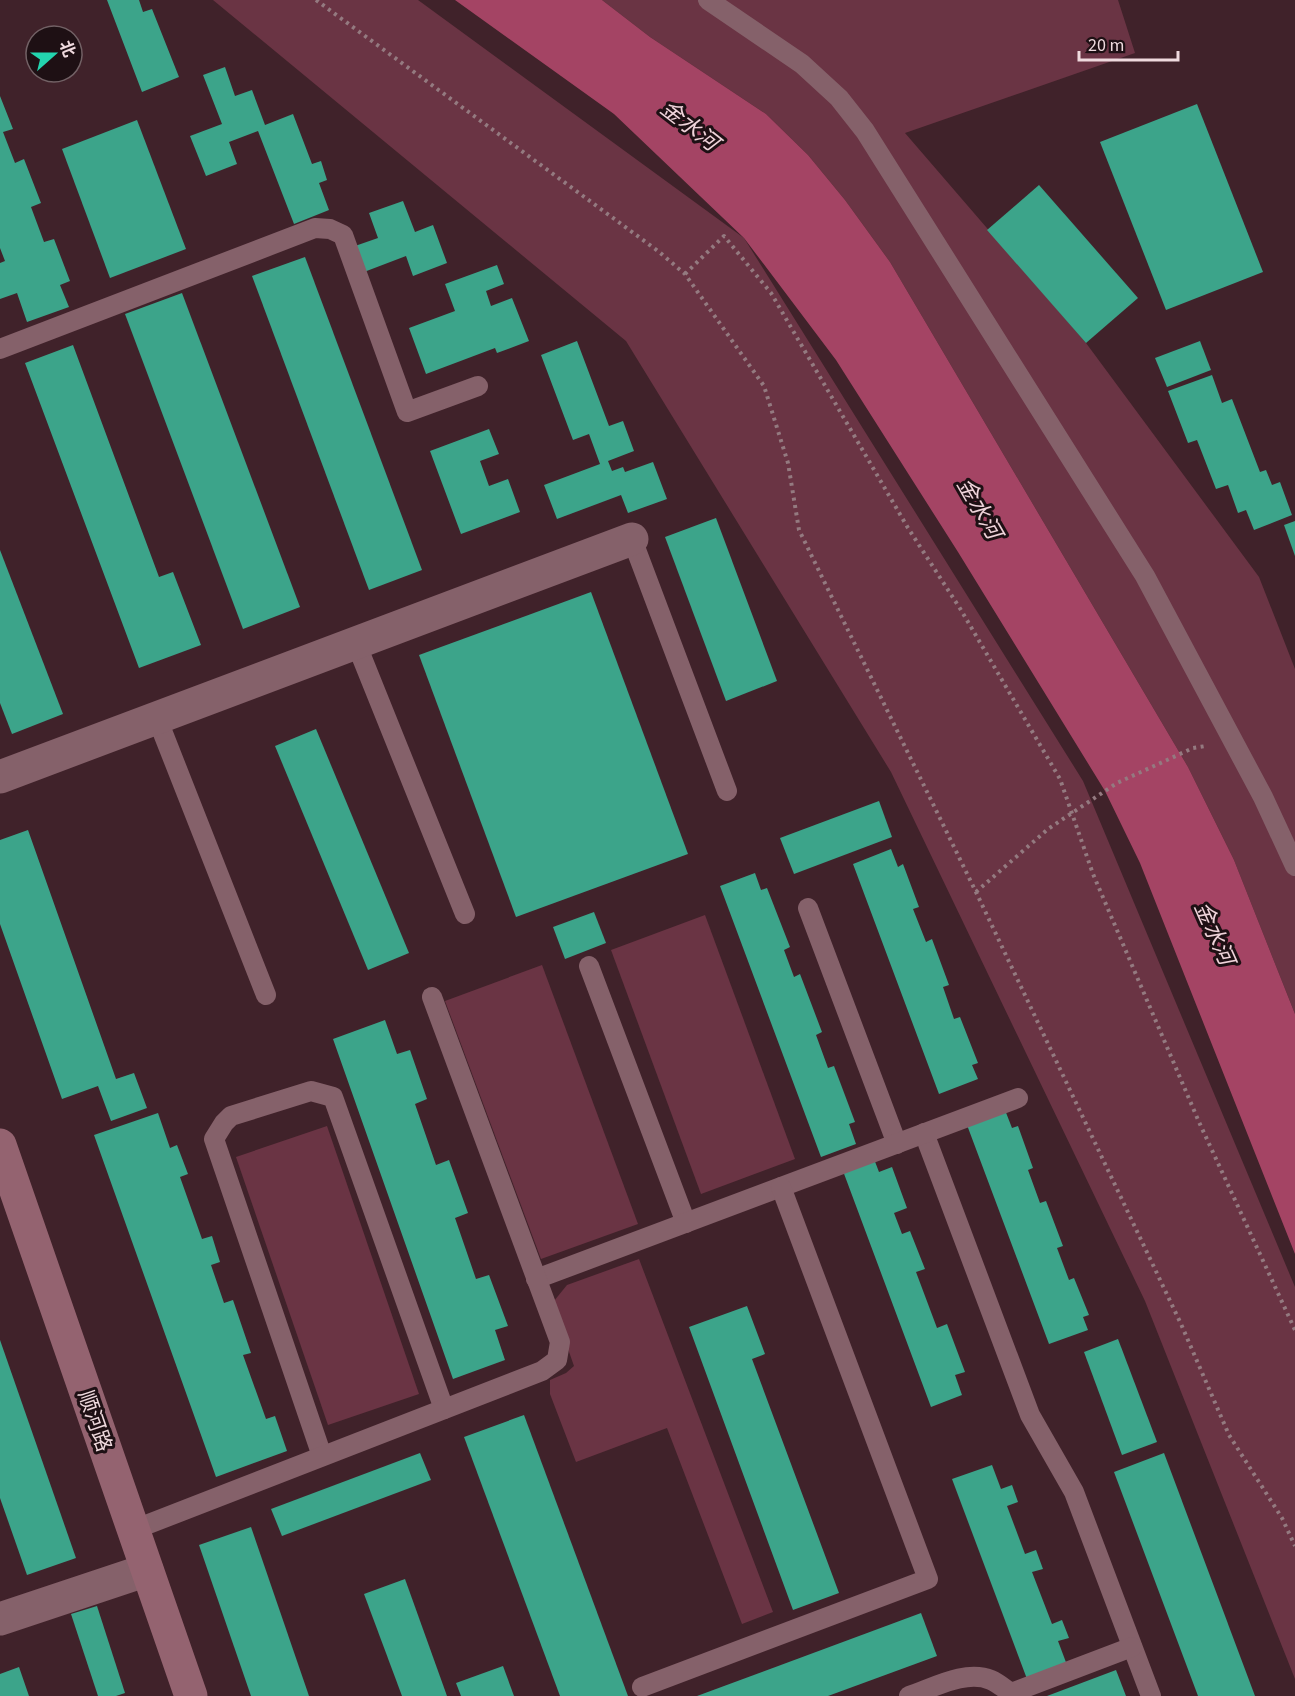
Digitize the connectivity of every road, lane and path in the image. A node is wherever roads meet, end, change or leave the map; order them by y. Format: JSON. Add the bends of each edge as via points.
{"nodes":[{"id":1,"x":316,"y":0,"type":"edge"},
{"id":2,"x":708,"y":0,"type":"edge"},
{"id":3,"x":685,"y":274,"type":"junction"},
{"id":4,"x":0,"y":349,"type":"edge"},
{"id":5,"x":478,"y":386,"type":"dead end"},
{"id":6,"x":632,"y":539,"type":"joint"},
{"id":7,"x":357,"y":643,"type":"junction"},
{"id":8,"x":157,"y":718,"type":"junction"},
{"id":9,"x":1193,"y":748,"type":"dead end"},
{"id":10,"x":0,"y":777,"type":"edge"},
{"id":11,"x":727,"y":791,"type":"dead end"},
{"id":12,"x":1295,"y":866,"type":"edge"},
{"id":13,"x":976,"y":892,"type":"junction"},
{"id":14,"x":808,"y":908,"type":"dead end"},
{"id":15,"x":465,"y":914,"type":"dead end"},
{"id":16,"x":589,"y":966,"type":"dead end"},
{"id":17,"x":266,"y":995,"type":"dead end"},
{"id":18,"x":432,"y":997,"type":"dead end"},
{"id":19,"x":1018,"y":1098,"type":"dead end"},
{"id":20,"x":924,"y":1133,"type":"junction"},
{"id":21,"x":897,"y":1144,"type":"junction"},
{"id":22,"x":0,"y":1145,"type":"edge"},
{"id":23,"x":781,"y":1187,"type":"junction"},
{"id":24,"x":686,"y":1223,"type":"junction"},
{"id":25,"x":536,"y":1279,"type":"junction"},
{"id":26,"x":1295,"y":1330,"type":"edge"},
{"id":27,"x":444,"y":1409,"type":"junction"},
{"id":28,"x":322,"y":1456,"type":"junction"},
{"id":29,"x":133,"y":1530,"type":"junction"},
{"id":30,"x":1295,"y":1546,"type":"edge"},
{"id":31,"x":147,"y":1570,"type":"junction"},
{"id":32,"x":0,"y":1619,"type":"edge"},
{"id":33,"x":1132,"y":1647,"type":"junction"},
{"id":34,"x":642,"y":1687,"type":"dead end"},
{"id":35,"x":1011,"y":1695,"type":"edge"},
{"id":36,"x":191,"y":1696,"type":"edge"},
{"id":37,"x":909,"y":1696,"type":"edge"},
{"id":38,"x":1151,"y":1696,"type":"edge"}],
"edges":[{"from":1,"to":3,"type":"path"},
{"from":2,"to":12,"type":"lane","via":[[802,64],[839,98],[865,131],[1145,576],[1263,796]]},
{"from":3,"to":13,"type":"path","via":[[764,386],[788,464],[799,530]]},
{"from":3,"to":26,"type":"path","via":[[724,236],[771,293],[1060,779],[1093,874]]},
{"from":4,"to":5,"type":"lane","via":[[315,228],[330,229],[343,235],[407,412]]},
{"from":6,"to":7,"type":"street"},
{"from":6,"to":11,"type":"lane"},
{"from":7,"to":8,"type":"street"},
{"from":7,"to":15,"type":"lane"},
{"from":8,"to":10,"type":"street"},
{"from":8,"to":17,"type":"lane"},
{"from":9,"to":13,"type":"path","via":[[1117,783],[1048,829]]},
{"from":13,"to":30,"type":"path","via":[[1181,1324],[1229,1435],[1282,1518]]},
{"from":14,"to":21,"type":"lane"},
{"from":16,"to":24,"type":"lane"},
{"from":18,"to":25,"type":"lane"},
{"from":19,"to":20,"type":"lane"},
{"from":20,"to":21,"type":"lane"},
{"from":20,"to":33,"type":"lane","via":[[1030,1415],[1074,1492]]},
{"from":21,"to":23,"type":"lane"},
{"from":22,"to":29,"type":"street","name":"顺河路"},
{"from":23,"to":24,"type":"lane"},
{"from":23,"to":34,"type":"lane","via":[[928,1579]]},
{"from":24,"to":25,"type":"lane"},
{"from":25,"to":27,"type":"lane","via":[[560,1342],[557,1360],[542,1371]]},
{"from":27,"to":28,"type":"lane"},
{"from":27,"to":28,"type":"lane","via":[[333,1096],[311,1090],[231,1116],[214,1139]]},
{"from":28,"to":29,"type":"lane"},
{"from":29,"to":31,"type":"street","name":"顺河路"},
{"from":31,"to":32,"type":"street"},
{"from":31,"to":36,"type":"street","name":"顺河路"},
{"from":33,"to":35,"type":"lane"},
{"from":33,"to":38,"type":"lane"},
{"from":35,"to":37,"type":"lane","via":[[991,1680],[974,1677]]}]}
